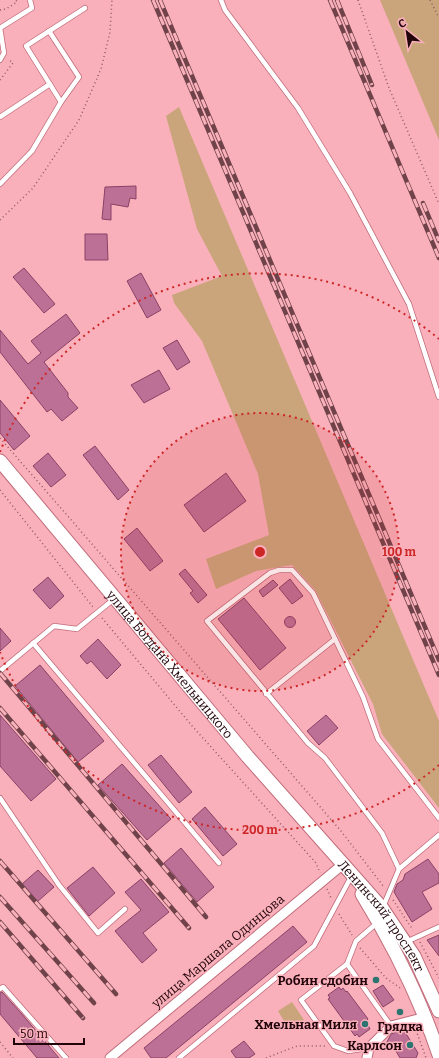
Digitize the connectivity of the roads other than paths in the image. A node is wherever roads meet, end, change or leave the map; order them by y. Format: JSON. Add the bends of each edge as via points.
{"nodes":[{"id":1,"x":30,"y":0,"type":"edge"},
{"id":2,"x":221,"y":0,"type":"edge"},
{"id":3,"x":85,"y":8,"type":"dead end"},
{"id":4,"x":0,"y":28,"type":"edge"},
{"id":5,"x":49,"y":31,"type":"junction"},
{"id":6,"x":0,"y":60,"type":"edge"},
{"id":7,"x":50,"y":84,"type":"junction"},
{"id":8,"x":61,"y":102,"type":"junction"},
{"id":9,"x":0,"y":117,"type":"edge"},
{"id":10,"x":0,"y":184,"type":"edge"},
{"id":11,"x":439,"y":396,"type":"edge"},
{"id":12,"x":0,"y":461,"type":"edge"},
{"id":13,"x":114,"y":599,"type":"junction"},
{"id":14,"x":335,"y":639,"type":"junction"},
{"id":15,"x":33,"y":643,"type":"junction"},
{"id":16,"x":0,"y":671,"type":"edge"},
{"id":17,"x":266,"y":694,"type":"junction"},
{"id":18,"x":0,"y":798,"type":"edge"},
{"id":19,"x":439,"y":818,"type":"edge"},
{"id":20,"x":439,"y":835,"type":"edge"},
{"id":21,"x":219,"y":863,"type":"dead end"},
{"id":22,"x":342,"y":865,"type":"junction"},
{"id":23,"x":399,"y":869,"type":"junction"},
{"id":24,"x":351,"y":877,"type":"junction"},
{"id":25,"x":126,"y":909,"type":"dead end"},
{"id":26,"x":383,"y":915,"type":"junction"},
{"id":27,"x":439,"y":928,"type":"edge"},
{"id":28,"x":411,"y":939,"type":"junction"},
{"id":29,"x":347,"y":964,"type":"junction"},
{"id":30,"x":0,"y":989,"type":"edge"},
{"id":31,"x":439,"y":1011,"type":"edge"},
{"id":32,"x":426,"y":1017,"type":"junction"},
{"id":33,"x":391,"y":1026,"type":"junction"},
{"id":34,"x":369,"y":1048,"type":"junction"},
{"id":35,"x":439,"y":1055,"type":"edge"},
{"id":36,"x":115,"y":1056,"type":"edge"},
{"id":37,"x":66,"y":1058,"type":"edge"},
{"id":38,"x":179,"y":1058,"type":"edge"},
{"id":39,"x":367,"y":1058,"type":"edge"}],
"edges":[{"from":1,"to":4,"type":"lane","via":[[32,8]]},
{"from":2,"to":11,"type":"lane","via":[[225,10],[298,108],[350,193],[409,304]]},
{"from":3,"to":5,"type":"lane"},
{"from":4,"to":6,"type":"lane","via":[[4,55]]},
{"from":5,"to":7,"type":"lane","via":[[26,46]]},
{"from":5,"to":8,"type":"lane","via":[[79,77]]},
{"from":7,"to":8,"type":"lane"},
{"from":7,"to":9,"type":"lane"},
{"from":8,"to":10,"type":"lane","via":[[32,151]]},
{"from":12,"to":13,"type":"main road","name":"улица Богдана Хмельницкого"},
{"from":13,"to":15,"type":"lane","via":[[78,629],[54,626]]},
{"from":13,"to":22,"type":"main road","name":"улица Богдана Хмельницкого"},
{"from":14,"to":17,"type":"lane"},
{"from":14,"to":17,"type":"lane","via":[[313,593],[292,570],[270,573],[207,622]]},
{"from":14,"to":19,"type":"lane","via":[[363,696],[378,739]]},
{"from":15,"to":16,"type":"lane"},
{"from":15,"to":21,"type":"lane"},
{"from":17,"to":23,"type":"lane","via":[[308,743],[326,758],[382,833]]},
{"from":18,"to":25,"type":"lane","via":[[59,885],[98,933]]},
{"from":20,"to":23,"type":"lane"},
{"from":22,"to":24,"type":"main road","name":"Ленинский проспект"},
{"from":22,"to":26,"type":"main road","name":"Ленинский проспект"},
{"from":22,"to":36,"type":"street","name":"улица Маршала Одинцова"},
{"from":23,"to":26,"type":"lane"},
{"from":24,"to":26,"type":"main road","name":"Ленинский проспект"},
{"from":24,"to":38,"type":"lane","via":[[314,946]]},
{"from":26,"to":28,"type":"main road","name":"Ленинский проспект"},
{"from":26,"to":29,"type":"lane","via":[[356,941]]},
{"from":26,"to":32,"type":"main road","name":"Ленинский проспект","via":[[395,950]]},
{"from":27,"to":28,"type":"lane"},
{"from":28,"to":31,"type":"main road","name":"Ленинский проспект","via":[[414,956]]},
{"from":29,"to":33,"type":"lane"},
{"from":29,"to":34,"type":"lane","via":[[301,1000],[334,1046],[348,1051]]},
{"from":30,"to":37,"type":"lane","via":[[2,987]]},
{"from":32,"to":33,"type":"street"},
{"from":32,"to":35,"type":"main road","name":"Ленинский проспект"},
{"from":33,"to":34,"type":"street"},
{"from":34,"to":39,"type":"street"}]}
